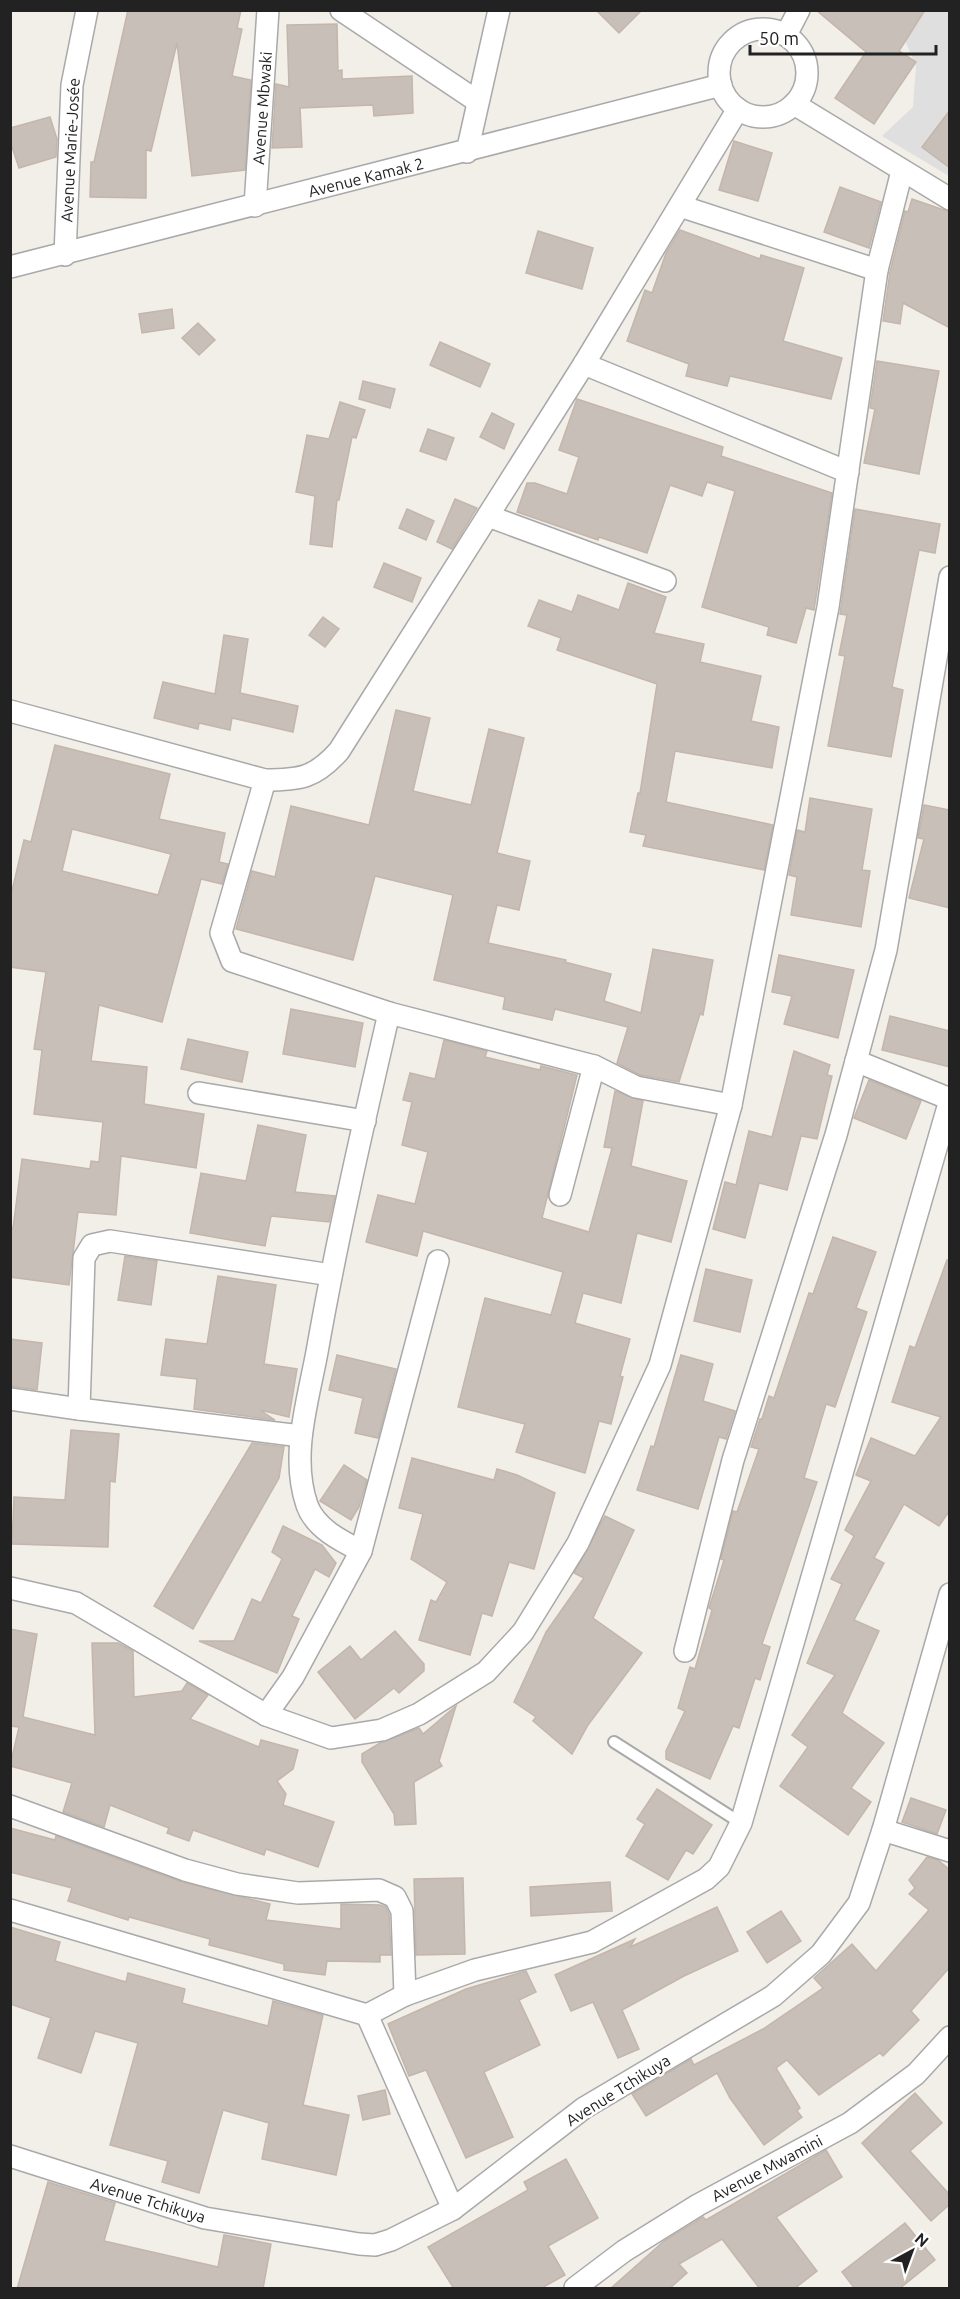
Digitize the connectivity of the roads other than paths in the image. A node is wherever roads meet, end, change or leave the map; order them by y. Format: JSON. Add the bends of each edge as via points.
{"nodes":[{"id":1,"x":87,"y":10,"type":"edge"},
{"id":2,"x":268,"y":10,"type":"edge"},
{"id":3,"x":341,"y":10,"type":"edge"},
{"id":4,"x":499,"y":10,"type":"edge"},
{"id":5,"x":799,"y":10,"type":"edge"},
{"id":6,"x":786,"y":35,"type":"junction"},
{"id":7,"x":721,"y":86,"type":"junction"},
{"id":8,"x":477,"y":101,"type":"junction"},
{"id":9,"x":794,"y":104,"type":"junction"},
{"id":10,"x":738,"y":109,"type":"junction"},
{"id":11,"x":467,"y":152,"type":"junction"},
{"id":12,"x":902,"y":171,"type":"junction"},
{"id":13,"x":950,"y":199,"type":"edge"},
{"id":14,"x":255,"y":206,"type":"junction"},
{"id":15,"x":680,"y":206,"type":"junction"},
{"id":16,"x":65,"y":255,"type":"junction"},
{"id":17,"x":10,"y":267,"type":"edge"},
{"id":18,"x":877,"y":270,"type":"junction"},
{"id":19,"x":584,"y":364,"type":"junction"},
{"id":20,"x":848,"y":472,"type":"junction"},
{"id":21,"x":488,"y":516,"type":"junction"},
{"id":22,"x":950,"y":577,"type":"edge"},
{"id":23,"x":665,"y":581,"type":"dead end"},
{"id":24,"x":10,"y":711,"type":"edge"},
{"id":25,"x":265,"y":780,"type":"junction"},
{"id":26,"x":389,"y":1013,"type":"junction"},
{"id":27,"x":856,"y":1061,"type":"junction"},
{"id":28,"x":594,"y":1066,"type":"junction"},
{"id":29,"x":199,"y":1093,"type":"dead end"},
{"id":30,"x":950,"y":1100,"type":"edge"},
{"id":31,"x":731,"y":1105,"type":"junction"},
{"id":32,"x":365,"y":1121,"type":"junction"},
{"id":33,"x":560,"y":1195,"type":"dead end"},
{"id":34,"x":438,"y":1261,"type":"dead end"},
{"id":35,"x":330,"y":1275,"type":"junction"},
{"id":36,"x":10,"y":1399,"type":"edge"},
{"id":37,"x":79,"y":1409,"type":"junction"},
{"id":38,"x":301,"y":1436,"type":"junction"},
{"id":39,"x":361,"y":1551,"type":"junction"},
{"id":40,"x":10,"y":1588,"type":"edge"},
{"id":41,"x":950,"y":1594,"type":"edge"},
{"id":42,"x":685,"y":1651,"type":"dead end"},
{"id":43,"x":266,"y":1715,"type":"junction"},
{"id":44,"x":614,"y":1742,"type":"dead end"},
{"id":45,"x":10,"y":1806,"type":"edge"},
{"id":46,"x":741,"y":1823,"type":"junction"},
{"id":47,"x":883,"y":1830,"type":"junction"},
{"id":48,"x":950,"y":1851,"type":"edge"},
{"id":49,"x":10,"y":1910,"type":"edge"},
{"id":50,"x":405,"y":1995,"type":"junction"},
{"id":51,"x":367,"y":2015,"type":"junction"},
{"id":52,"x":950,"y":2037,"type":"edge"},
{"id":53,"x":10,"y":2156,"type":"edge"},
{"id":54,"x":453,"y":2209,"type":"junction"},
{"id":55,"x":575,"y":2289,"type":"edge"}],
"edges":[{"from":1,"to":16,"type":"street","name":"Avenue Marie-Josée","via":[[72,85]]},
{"from":2,"to":14,"type":"street","name":"Avenue Mbwaki"},
{"from":3,"to":8,"type":"street"},
{"from":4,"to":8,"type":"street"},
{"from":5,"to":6,"type":"street"},
{"from":6,"to":7,"type":"street","via":[[760,28],[736,38],[721,59]]},
{"from":6,"to":9,"type":"street","via":[[798,46],[807,76]]},
{"from":7,"to":10,"type":"street"},
{"from":7,"to":11,"type":"street","name":"Avenue Kamak 2"},
{"from":8,"to":11,"type":"street"},
{"from":9,"to":10,"type":"street","via":[[773,116]]},
{"from":9,"to":12,"type":"street"},
{"from":10,"to":15,"type":"street"},
{"from":11,"to":14,"type":"street","name":"Avenue Kamak 2"},
{"from":12,"to":13,"type":"street"},
{"from":12,"to":18,"type":"street"},
{"from":14,"to":16,"type":"street","name":"Avenue Kamak 2"},
{"from":15,"to":18,"type":"street"},
{"from":15,"to":19,"type":"street"},
{"from":16,"to":17,"type":"street","name":"Avenue Kamak 2"},
{"from":18,"to":20,"type":"street"},
{"from":19,"to":20,"type":"street"},
{"from":19,"to":21,"type":"street"},
{"from":20,"to":31,"type":"street","via":[[828,607]]},
{"from":21,"to":23,"type":"street"},
{"from":21,"to":25,"type":"street","via":[[339,751],[323,769],[300,778]]},
{"from":22,"to":27,"type":"street","via":[[886,950]]},
{"from":24,"to":25,"type":"street"},
{"from":25,"to":26,"type":"street","via":[[221,933],[232,961]]},
{"from":26,"to":28,"type":"street"},
{"from":26,"to":32,"type":"street"},
{"from":27,"to":30,"type":"street"},
{"from":27,"to":42,"type":"street","via":[[733,1461]]},
{"from":28,"to":31,"type":"street","via":[[636,1087]]},
{"from":28,"to":33,"type":"street"},
{"from":29,"to":32,"type":"street"},
{"from":30,"to":46,"type":"street"},
{"from":31,"to":43,"type":"street","via":[[660,1365],[578,1543],[523,1632],[486,1672],[419,1714],[382,1730],[331,1738]]},
{"from":32,"to":35,"type":"street"},
{"from":34,"to":39,"type":"street"},
{"from":35,"to":37,"type":"street","via":[[110,1241],[92,1245],[84,1258]]},
{"from":35,"to":38,"type":"street"},
{"from":36,"to":37,"type":"street"},
{"from":37,"to":38,"type":"street"},
{"from":38,"to":39,"type":"street","via":[[301,1481],[307,1508],[332,1537]]},
{"from":39,"to":43,"type":"street","via":[[293,1677]]},
{"from":40,"to":43,"type":"street","via":[[76,1603]]},
{"from":41,"to":47,"type":"street","name":"Avenue Tchikuya"},
{"from":44,"to":46,"type":"lane"},
{"from":45,"to":50,"type":"street","via":[[185,1870],[237,1884],[298,1893],[379,1890],[395,1897],[402,1911]]},
{"from":46,"to":50,"type":"street","via":[[719,1867],[706,1879],[592,1942],[475,1970]]},
{"from":47,"to":48,"type":"street"},
{"from":47,"to":54,"type":"street","name":"Avenue Tchikuya","via":[[859,1903],[820,1954],[773,1996],[584,2108]]},
{"from":49,"to":51,"type":"street"},
{"from":50,"to":51,"type":"street"},
{"from":51,"to":54,"type":"street"},
{"from":52,"to":55,"type":"street","name":"Avenue Mwamini","via":[[916,2074],[850,2123],[698,2205],[624,2251]]},
{"from":53,"to":54,"type":"street","name":"Avenue Tchikuya","via":[[205,2218],[359,2244],[391,2240]]}]}
